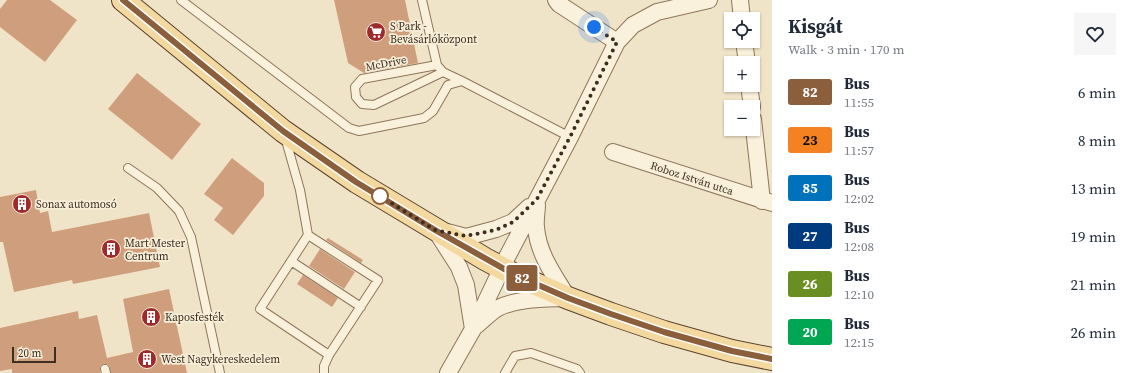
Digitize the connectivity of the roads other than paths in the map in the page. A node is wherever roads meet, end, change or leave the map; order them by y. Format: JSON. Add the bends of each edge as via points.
{"nodes":[{"id":1,"x":123,"y":0,"type":"edge"},
{"id":2,"x":181,"y":0,"type":"edge"},
{"id":3,"x":422,"y":0,"type":"edge"},
{"id":4,"x":556,"y":0,"type":"edge"},
{"id":5,"x":709,"y":0,"type":"edge"},
{"id":6,"x":740,"y":0,"type":"edge"},
{"id":7,"x":741,"y":12,"type":"edge"},
{"id":8,"x":617,"y":42,"type":"junction"},
{"id":9,"x":437,"y":65,"type":"junction"},
{"id":10,"x":443,"y":72,"type":"junction"},
{"id":11,"x":462,"y":82,"type":"junction"},
{"id":12,"x":283,"y":131,"type":"junction"},
{"id":13,"x":756,"y":136,"type":"edge"},
{"id":14,"x":570,"y":137,"type":"junction"},
{"id":15,"x":613,"y":152,"type":"dead end"},
{"id":16,"x":128,"y":168,"type":"dead end"},
{"id":17,"x":537,"y":199,"type":"junction"},
{"id":18,"x":767,"y":202,"type":"edge"},
{"id":19,"x":435,"y":230,"type":"junction"},
{"id":20,"x":308,"y":235,"type":"junction"},
{"id":21,"x":291,"y":261,"type":"junction"},
{"id":22,"x":502,"y":268,"type":"junction"},
{"id":23,"x":568,"y":298,"type":"junction"},
{"id":24,"x":361,"y":306,"type":"junction"},
{"id":25,"x":472,"y":329,"type":"junction"},
{"id":26,"x":330,"y":355,"type":"junction"},
{"id":27,"x":772,"y":360,"type":"edge"},
{"id":28,"x":220,"y":373,"type":"edge"},
{"id":29,"x":324,"y":373,"type":"edge"},
{"id":30,"x":448,"y":373,"type":"edge"},
{"id":31,"x":504,"y":373,"type":"edge"},
{"id":32,"x":580,"y":373,"type":"edge"}],
"edges":[{"from":1,"to":12,"type":"main road"},
{"from":2,"to":11,"type":"lane","via":[[349,128],[359,131],[424,118],[433,111],[448,85]]},
{"from":3,"to":9,"type":"lane"},
{"from":4,"to":8,"type":"street"},
{"from":5,"to":8,"type":"street","via":[[657,12],[633,25]]},
{"from":6,"to":7,"type":"street"},
{"from":8,"to":14,"type":"street"},
{"from":9,"to":10,"type":"lane"},
{"from":9,"to":10,"type":"lane","name":"McDrive","via":[[362,79],[355,87],[356,97],[362,104],[374,105]]},
{"from":10,"to":11,"type":"lane"},
{"from":11,"to":14,"type":"lane"},
{"from":12,"to":19,"type":"main road","via":[[356,182]]},
{"from":12,"to":20,"type":"lane","via":[[300,190]]},
{"from":13,"to":18,"type":"street"},
{"from":14,"to":17,"type":"street"},
{"from":15,"to":18,"type":"street","name":"Roboz István utca"},
{"from":16,"to":28,"type":"lane","via":[[157,188],[179,211],[191,237]]},
{"from":17,"to":19,"type":"street","via":[[513,222],[496,230],[466,236]]},
{"from":17,"to":22,"type":"street"},
{"from":17,"to":23,"type":"street","via":[[536,227],[540,250]]},
{"from":19,"to":22,"type":"main road"},
{"from":19,"to":25,"type":"street","via":[[459,267],[466,285]]},
{"from":20,"to":21,"type":"lane"},
{"from":20,"to":24,"type":"lane","via":[[378,280]]},
{"from":21,"to":24,"type":"lane"},
{"from":21,"to":26,"type":"lane","via":[[260,309]]},
{"from":22,"to":23,"type":"main road"},
{"from":22,"to":25,"type":"street"},
{"from":23,"to":25,"type":"street","via":[[530,300],[496,309]]},
{"from":23,"to":27,"type":"main road","via":[[664,332]]},
{"from":24,"to":26,"type":"lane"},
{"from":25,"to":30,"type":"street"},
{"from":26,"to":29,"type":"lane","via":[[324,366]]},
{"from":31,"to":32,"type":"lane","via":[[515,356],[531,353],[577,369]]}]}
